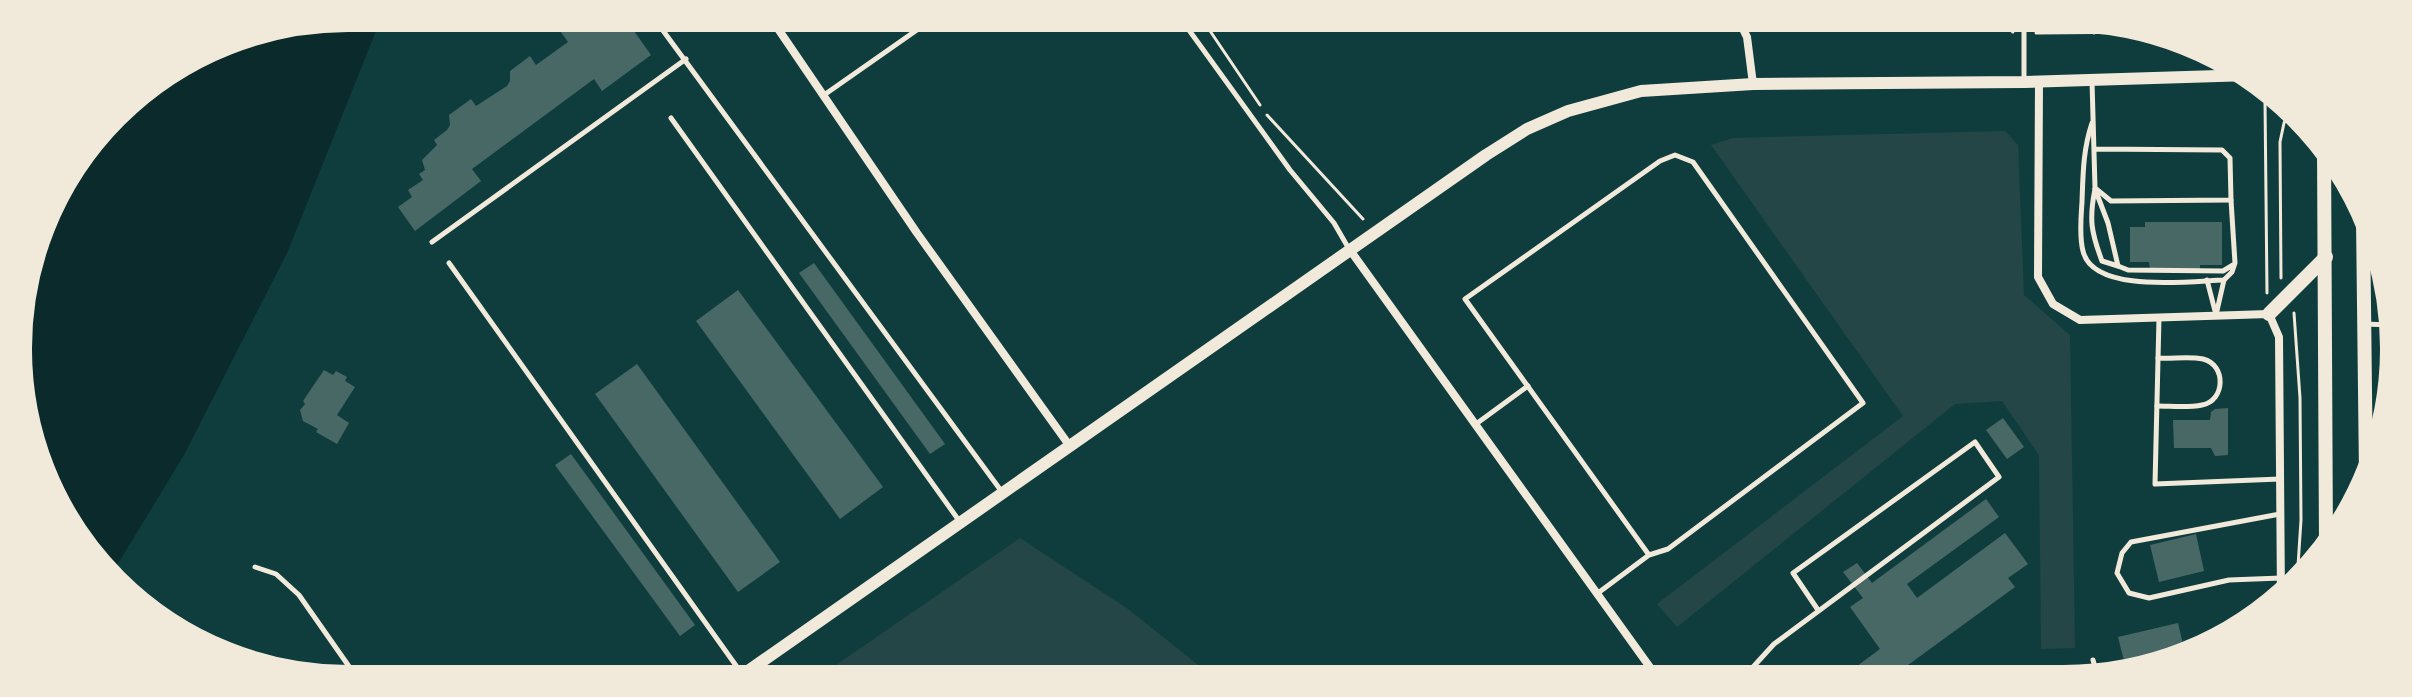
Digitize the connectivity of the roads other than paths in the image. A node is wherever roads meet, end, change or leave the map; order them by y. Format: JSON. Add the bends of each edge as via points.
{"nodes":[{"id":1,"x":663,"y":30,"type":"edge"},
{"id":2,"x":779,"y":30,"type":"edge"},
{"id":3,"x":917,"y":30,"type":"edge"},
{"id":4,"x":1189,"y":30,"type":"edge"},
{"id":5,"x":1744,"y":30,"type":"edge"},
{"id":6,"x":2024,"y":30,"type":"edge"},
{"id":7,"x":686,"y":59,"type":"junction"},
{"id":8,"x":2227,"y":76,"type":"edge"},
{"id":9,"x":2092,"y":80,"type":"junction"},
{"id":10,"x":2024,"y":82,"type":"junction"},
{"id":11,"x":2039,"y":82,"type":"junction"},
{"id":12,"x":1753,"y":84,"type":"junction"},
{"id":13,"x":824,"y":95,"type":"junction"},
{"id":14,"x":671,"y":118,"type":"dead end"},
{"id":15,"x":2093,"y":118,"type":"junction"},
{"id":16,"x":2094,"y":149,"type":"junction"},
{"id":17,"x":2324,"y":167,"type":"edge"},
{"id":18,"x":2095,"y":188,"type":"junction"},
{"id":19,"x":2231,"y":200,"type":"junction"},
{"id":20,"x":2363,"y":241,"type":"edge"},
{"id":21,"x":432,"y":242,"type":"dead end"},
{"id":22,"x":1350,"y":250,"type":"junction"},
{"id":23,"x":2326,"y":257,"type":"junction"},
{"id":24,"x":449,"y":263,"type":"dead end"},
{"id":25,"x":2235,"y":263,"type":"junction"},
{"id":26,"x":2118,"y":266,"type":"junction"},
{"id":27,"x":2207,"y":280,"type":"junction"},
{"id":28,"x":2224,"y":280,"type":"junction"},
{"id":29,"x":2268,"y":307,"type":"junction"},
{"id":30,"x":2216,"y":316,"type":"junction"},
{"id":31,"x":2159,"y":318,"type":"junction"},
{"id":32,"x":2364,"y":324,"type":"junction"},
{"id":33,"x":2381,"y":325,"type":"edge"},
{"id":34,"x":2158,"y":358,"type":"junction"},
{"id":35,"x":1528,"y":386,"type":"junction"},
{"id":36,"x":2157,"y":406,"type":"junction"},
{"id":37,"x":1476,"y":424,"type":"junction"},
{"id":38,"x":1069,"y":445,"type":"junction"},
{"id":39,"x":2366,"y":449,"type":"edge"},
{"id":40,"x":2281,"y":479,"type":"junction"},
{"id":41,"x":1002,"y":493,"type":"junction"},
{"id":42,"x":2281,"y":514,"type":"junction"},
{"id":43,"x":961,"y":523,"type":"junction"},
{"id":44,"x":2326,"y":528,"type":"edge"},
{"id":45,"x":1649,"y":555,"type":"junction"},
{"id":46,"x":255,"y":567,"type":"dead end"},
{"id":47,"x":2281,"y":578,"type":"junction"},
{"id":48,"x":2281,"y":581,"type":"edge"},
{"id":49,"x":1598,"y":593,"type":"junction"},
{"id":50,"x":1818,"y":610,"type":"junction"},
{"id":51,"x":2093,"y":660,"type":"dead end"},
{"id":52,"x":2094,"y":665,"type":"edge"},
{"id":53,"x":349,"y":667,"type":"edge"},
{"id":54,"x":736,"y":667,"type":"edge"},
{"id":55,"x":754,"y":667,"type":"edge"},
{"id":56,"x":1650,"y":667,"type":"edge"},
{"id":57,"x":1753,"y":667,"type":"edge"}],
"edges":[{"from":1,"to":7,"type":"lane"},
{"from":2,"to":13,"type":"street"},
{"from":3,"to":13,"type":"lane"},
{"from":4,"to":22,"type":"lane"},
{"from":5,"to":12,"type":"street"},
{"from":6,"to":10,"type":"lane"},
{"from":7,"to":21,"type":"lane"},
{"from":7,"to":41,"type":"lane"},
{"from":8,"to":9,"type":"street"},
{"from":9,"to":11,"type":"street"},
{"from":9,"to":15,"type":"lane"},
{"from":10,"to":11,"type":"street"},
{"from":10,"to":12,"type":"street"},
{"from":11,"to":31,"type":"street","via":[[2038,277],[2043,290],[2053,304],[2080,320]]},
{"from":12,"to":22,"type":"street","via":[[1641,91],[1568,111],[1504,143]]},
{"from":13,"to":38,"type":"street"},
{"from":14,"to":43,"type":"lane"},
{"from":15,"to":16,"type":"lane"},
{"from":15,"to":27,"type":"lane","via":[[2085,145],[2081,217],[2083,252],[2090,266],[2140,282]]},
{"from":16,"to":18,"type":"lane"},
{"from":16,"to":19,"type":"lane","via":[[2222,150],[2230,158]]},
{"from":17,"to":23,"type":"main road"},
{"from":18,"to":19,"type":"lane","via":[[2111,201]]},
{"from":18,"to":26,"type":"lane"},
{"from":18,"to":26,"type":"lane","via":[[2093,238],[2102,261]]},
{"from":19,"to":25,"type":"lane"},
{"from":20,"to":32,"type":"main road"},
{"from":22,"to":37,"type":"street"},
{"from":22,"to":38,"type":"street"},
{"from":23,"to":29,"type":"main road"},
{"from":23,"to":44,"type":"main road"},
{"from":24,"to":54,"type":"lane"},
{"from":25,"to":26,"type":"lane","via":[[2223,271]]},
{"from":25,"to":28,"type":"lane"},
{"from":27,"to":28,"type":"lane"},
{"from":27,"to":30,"type":"lane"},
{"from":28,"to":30,"type":"lane"},
{"from":29,"to":30,"type":"street"},
{"from":29,"to":40,"type":"street","via":[[2279,337]]},
{"from":30,"to":31,"type":"street"},
{"from":31,"to":34,"type":"lane"},
{"from":32,"to":33,"type":"lane"},
{"from":32,"to":39,"type":"main road"},
{"from":34,"to":36,"type":"lane"},
{"from":34,"to":36,"type":"lane","via":[[2203,359],[2220,376],[2212,401]]},
{"from":35,"to":37,"type":"lane"},
{"from":35,"to":45,"type":"lane"},
{"from":35,"to":45,"type":"lane","via":[[1465,299],[1660,161],[1675,155],[1693,162],[1863,403],[1668,549]]},
{"from":36,"to":40,"type":"lane","via":[[2155,484]]},
{"from":37,"to":49,"type":"street"},
{"from":38,"to":41,"type":"street"},
{"from":40,"to":42,"type":"street"},
{"from":41,"to":43,"type":"street"},
{"from":42,"to":47,"type":"street"},
{"from":42,"to":47,"type":"lane","via":[[2131,542],[2117,573],[2129,593],[2149,598],[2229,580]]},
{"from":43,"to":55,"type":"street"},
{"from":45,"to":49,"type":"lane"},
{"from":46,"to":53,"type":"lane","via":[[276,574],[299,595]]},
{"from":47,"to":48,"type":"street"},
{"from":49,"to":56,"type":"street"},
{"from":50,"to":50,"type":"lane","via":[[1999,477],[1975,442],[1793,573]]},
{"from":50,"to":57,"type":"lane"},
{"from":51,"to":52,"type":"lane"}]}
